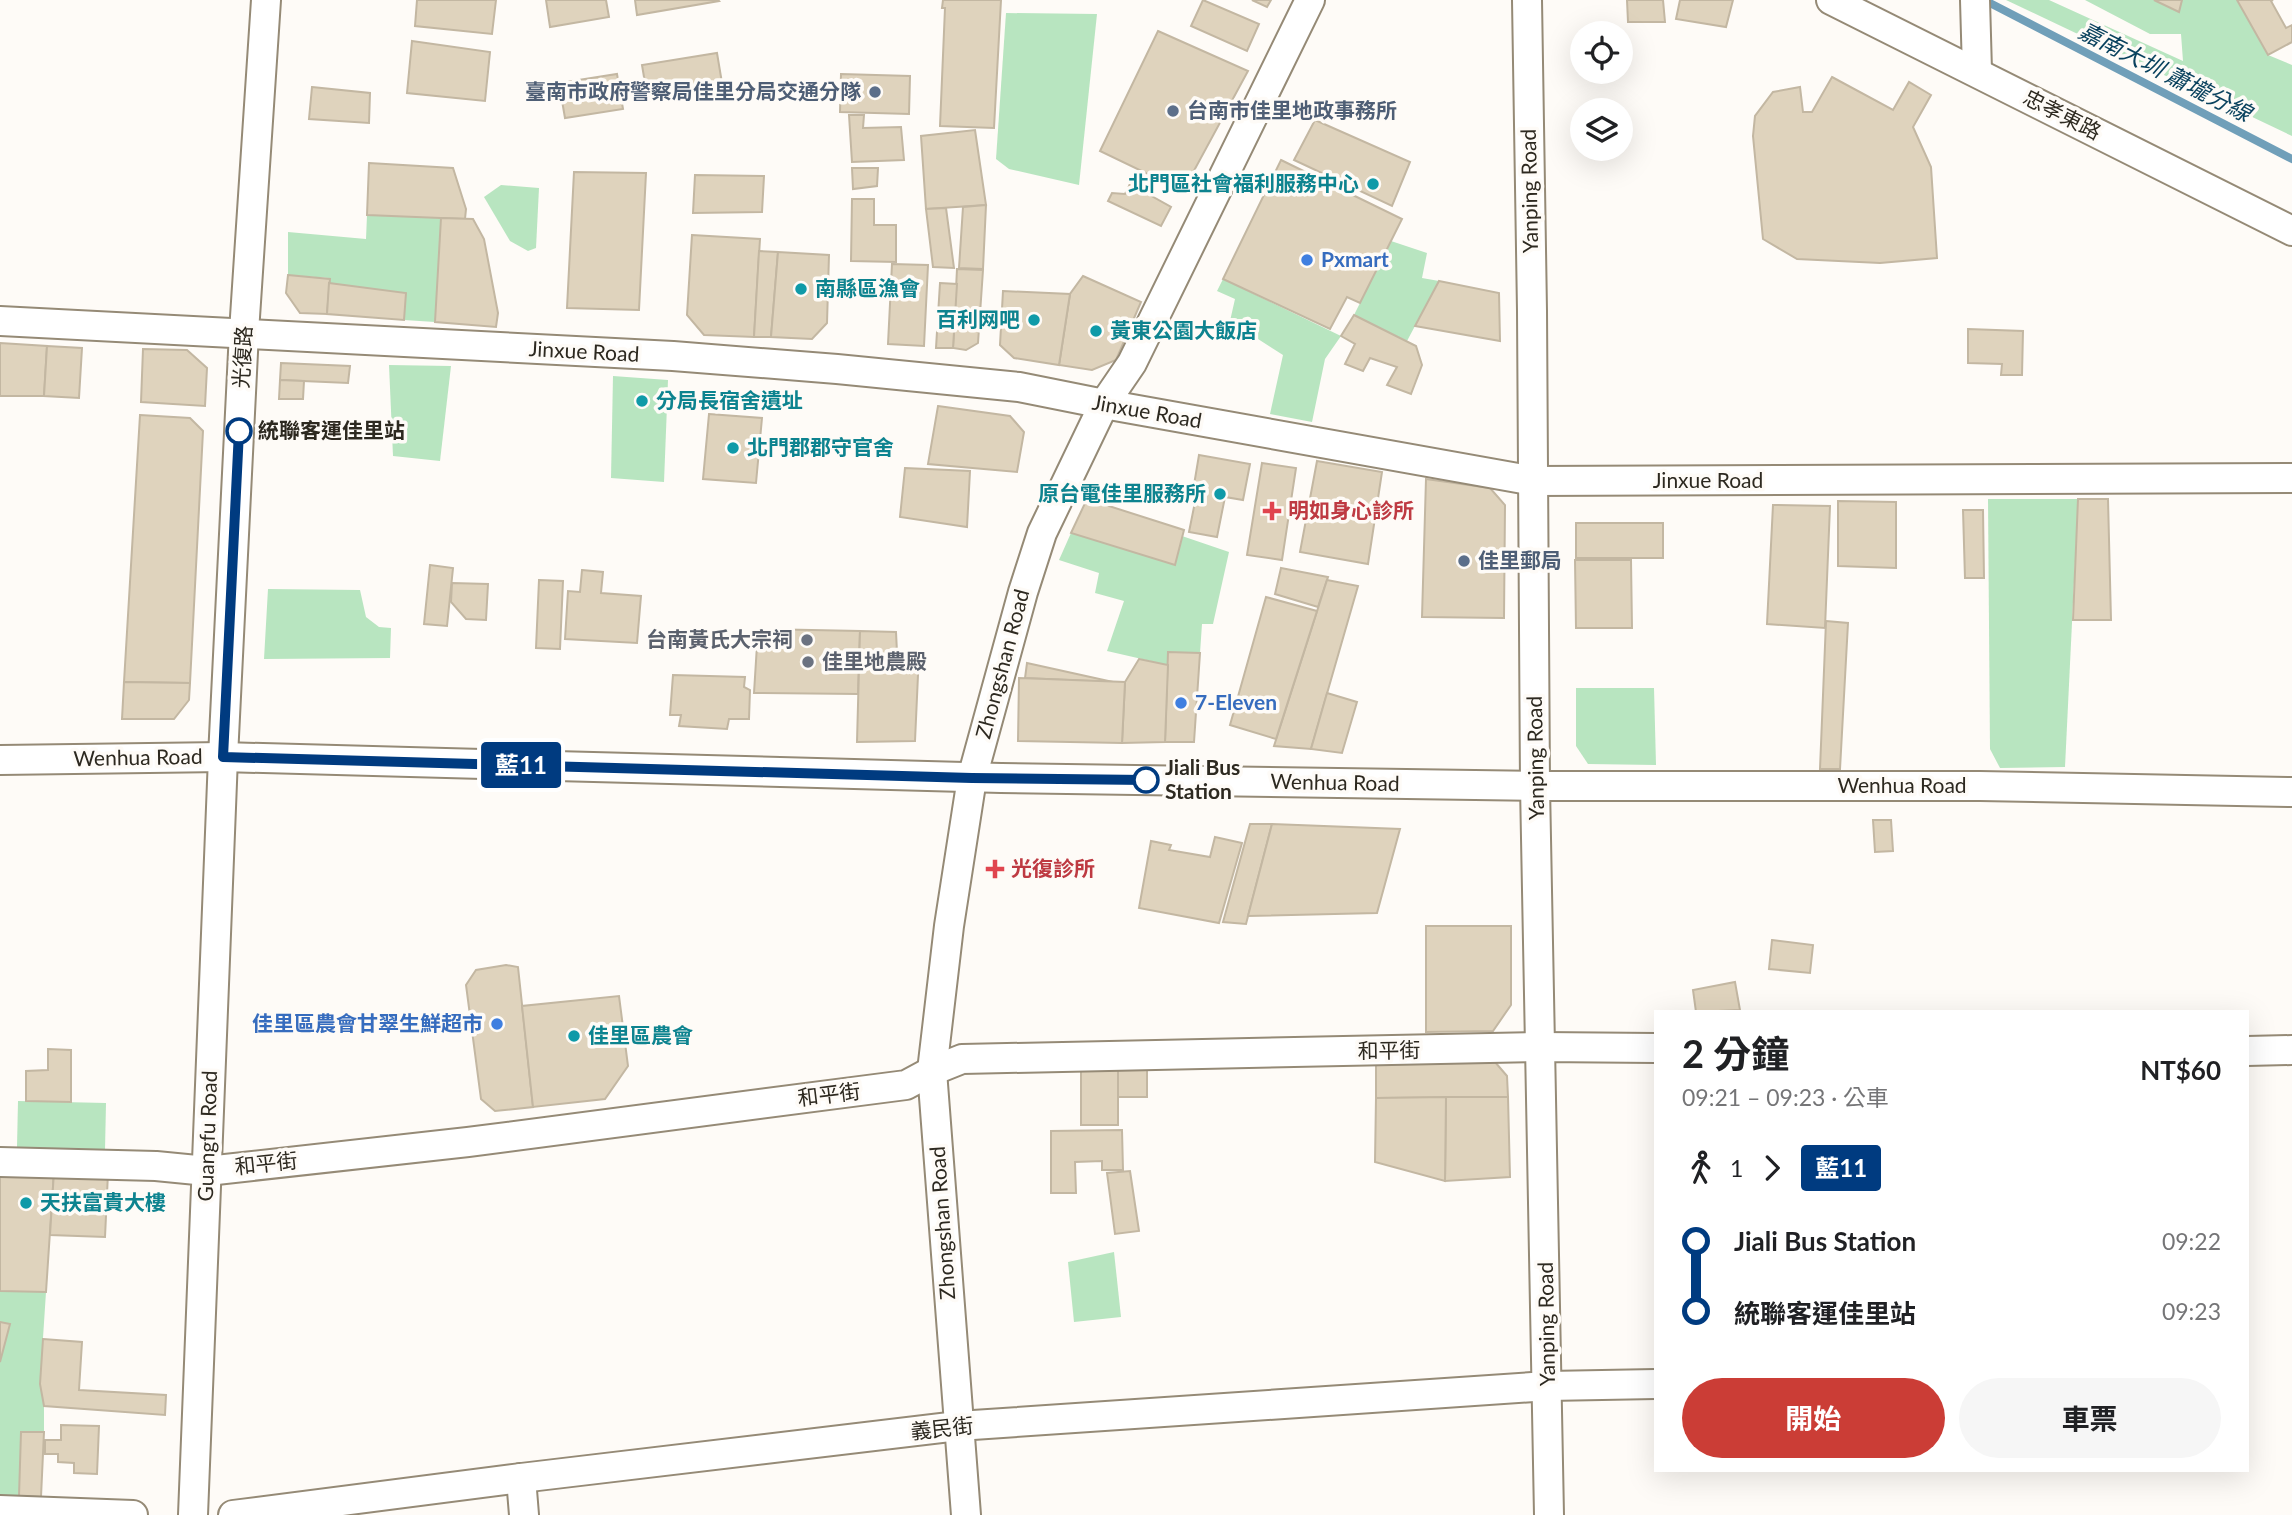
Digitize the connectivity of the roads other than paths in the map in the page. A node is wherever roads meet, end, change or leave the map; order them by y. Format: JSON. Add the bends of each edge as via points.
{"nodes":[{"id":1,"x":265,"y":0,"type":"edge"},
{"id":2,"x":1310,"y":0,"type":"edge"},
{"id":3,"x":1527,"y":0,"type":"edge"},
{"id":4,"x":1831,"y":0,"type":"edge"},
{"id":5,"x":1975,"y":0,"type":"edge"},
{"id":6,"x":1977,"y":71,"type":"junction"},
{"id":7,"x":2292,"y":230,"type":"edge"},
{"id":8,"x":0,"y":321,"type":"edge"},
{"id":9,"x":244,"y":332,"type":"junction"},
{"id":10,"x":1104,"y":404,"type":"junction"},
{"id":11,"x":2292,"y":478,"type":"edge"},
{"id":12,"x":1534,"y":481,"type":"junction"},
{"id":13,"x":223,"y":757,"type":"junction"},
{"id":14,"x":0,"y":760,"type":"edge"},
{"id":15,"x":972,"y":778,"type":"junction"},
{"id":16,"x":1535,"y":786,"type":"junction"},
{"id":17,"x":2292,"y":792,"type":"edge"},
{"id":18,"x":1541,"y":1047,"type":"junction"},
{"id":19,"x":1654,"y":1048,"type":"edge"},
{"id":20,"x":2292,"y":1050,"type":"edge"},
{"id":21,"x":2249,"y":1051,"type":"edge"},
{"id":22,"x":932,"y":1071,"type":"junction"},
{"id":23,"x":0,"y":1162,"type":"edge"},
{"id":24,"x":207,"y":1171,"type":"junction"},
{"id":25,"x":1654,"y":1384,"type":"edge"},
{"id":26,"x":1548,"y":1387,"type":"junction"},
{"id":27,"x":958,"y":1426,"type":"junction"},
{"id":28,"x":521,"y":1478,"type":"junction"},
{"id":29,"x":0,"y":1510,"type":"edge"},
{"id":30,"x":133,"y":1515,"type":"edge"},
{"id":31,"x":193,"y":1515,"type":"edge"},
{"id":32,"x":233,"y":1515,"type":"edge"},
{"id":33,"x":524,"y":1515,"type":"edge"},
{"id":34,"x":966,"y":1515,"type":"edge"},
{"id":35,"x":1549,"y":1515,"type":"edge"}],
"edges":[{"from":1,"to":9,"type":"street","name":"光復路"},
{"from":2,"to":10,"type":"street","name":"Zhongshan Road","via":[[1132,363]]},
{"from":3,"to":12,"type":"street","name":"Yanping Road"},
{"from":4,"to":6,"type":"street","name":"忠孝東路"},
{"from":5,"to":6,"type":"street"},
{"from":6,"to":7,"type":"street","name":"忠孝東路"},
{"from":8,"to":9,"type":"street","name":"Jinxue Road"},
{"from":9,"to":10,"type":"street","name":"Jinxue Road","via":[[837,369],[1019,387]]},
{"from":9,"to":13,"type":"street","name":"光復路"},
{"from":10,"to":12,"type":"street","name":"Jinxue Road"},
{"from":10,"to":15,"type":"street","name":"Zhongshan Road","via":[[1041,533]]},
{"from":11,"to":12,"type":"street","name":"Jinxue Road"},
{"from":12,"to":16,"type":"street","name":"Yanping Road"},
{"from":13,"to":14,"type":"street","name":"Wenhua Road"},
{"from":13,"to":15,"type":"street","name":"Wenhua Road"},
{"from":13,"to":24,"type":"street","name":"Guangfu Road"},
{"from":15,"to":16,"type":"street","name":"Wenhua Road"},
{"from":15,"to":22,"type":"street","name":"Zhongshan Road"},
{"from":16,"to":17,"type":"street","name":"Wenhua Road","via":[[1980,786]]},
{"from":16,"to":18,"type":"street","name":"Yanping Road"},
{"from":18,"to":19,"type":"street","name":"和平街"},
{"from":18,"to":22,"type":"street","name":"和平街","via":[[962,1059]]},
{"from":18,"to":26,"type":"street","name":"Yanping Road"},
{"from":20,"to":21,"type":"street"},
{"from":22,"to":24,"type":"street","name":"和平街","via":[[906,1085]]},
{"from":22,"to":27,"type":"street","name":"Zhongshan Road"},
{"from":23,"to":24,"type":"street","name":"和平街"},
{"from":24,"to":31,"type":"street","name":"Guangfu Road"},
{"from":25,"to":26,"type":"street","name":"義民街"},
{"from":26,"to":27,"type":"street","name":"義民街"},
{"from":26,"to":35,"type":"street","name":"Yanping Road"},
{"from":27,"to":28,"type":"street","name":"義民街"},
{"from":27,"to":34,"type":"street","name":"Zhongshan Road"},
{"from":28,"to":32,"type":"street","name":"義民街"},
{"from":28,"to":33,"type":"street"},
{"from":29,"to":30,"type":"street"}]}
